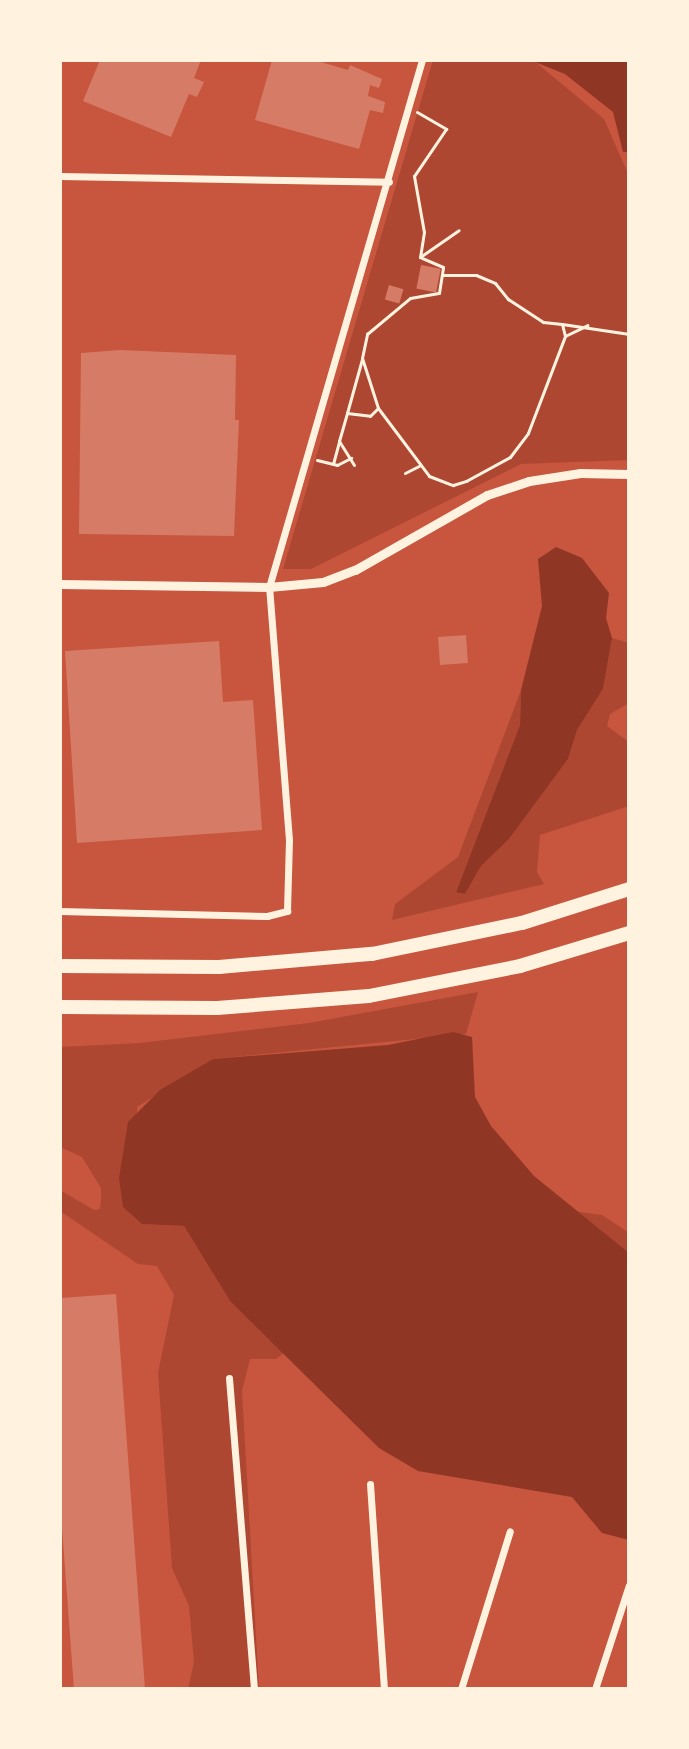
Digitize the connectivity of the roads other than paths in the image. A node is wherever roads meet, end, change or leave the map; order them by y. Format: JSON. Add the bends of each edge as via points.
{"nodes":[{"id":1,"x":422,"y":60,"type":"edge"},
{"id":2,"x":60,"y":176,"type":"edge"},
{"id":3,"x":389,"y":182,"type":"junction"},
{"id":4,"x":629,"y":474,"type":"edge"},
{"id":5,"x":60,"y":584,"type":"edge"},
{"id":6,"x":269,"y":587,"type":"junction"},
{"id":7,"x":629,"y":889,"type":"edge"},
{"id":8,"x":60,"y":911,"type":"edge"},
{"id":9,"x":629,"y":933,"type":"edge"},
{"id":10,"x":60,"y":966,"type":"edge"},
{"id":11,"x":60,"y":1007,"type":"edge"},
{"id":12,"x":229,"y":1378,"type":"dead end"},
{"id":13,"x":370,"y":1484,"type":"dead end"},
{"id":14,"x":510,"y":1531,"type":"dead end"},
{"id":15,"x":629,"y":1585,"type":"edge"},
{"id":16,"x":254,"y":1689,"type":"edge"},
{"id":17,"x":384,"y":1689,"type":"edge"},
{"id":18,"x":461,"y":1689,"type":"edge"},
{"id":19,"x":595,"y":1689,"type":"edge"}],
"edges":[{"from":1,"to":3,"type":"street"},
{"from":2,"to":3,"type":"street"},
{"from":3,"to":6,"type":"street"},
{"from":4,"to":6,"type":"street","via":[[580,473],[529,481],[487,495],[355,570],[323,582]]},
{"from":5,"to":6,"type":"street"},
{"from":6,"to":8,"type":"street","via":[[289,840],[287,911],[267,916]]},
{"from":7,"to":10,"type":"highway","via":[[522,923],[372,954],[219,967]]},
{"from":9,"to":11,"type":"highway","via":[[520,966],[369,996],[229,1008]]},
{"from":12,"to":16,"type":"street"},
{"from":13,"to":17,"type":"street"},
{"from":14,"to":18,"type":"street"},
{"from":15,"to":19,"type":"street"}]}
